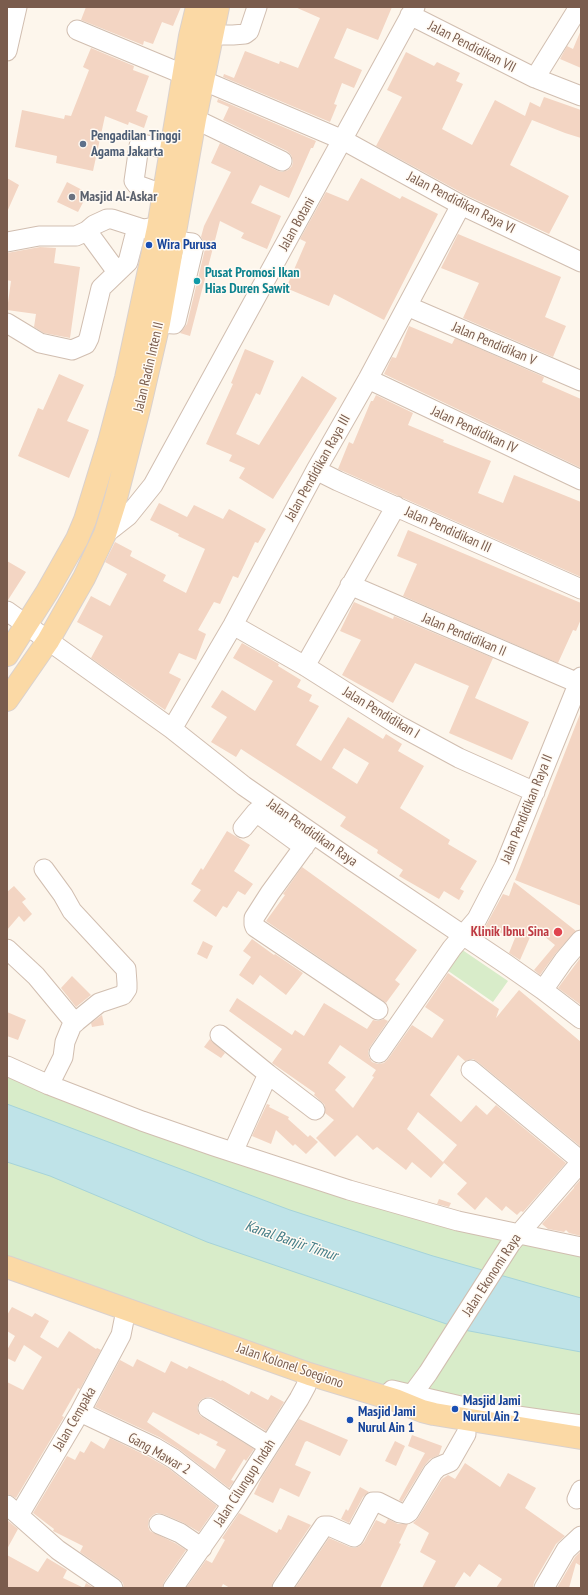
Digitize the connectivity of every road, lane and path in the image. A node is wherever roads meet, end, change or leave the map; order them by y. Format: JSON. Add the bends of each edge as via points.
{"nodes":[{"id":1,"x":17,"y":7,"type":"edge"},
{"id":2,"x":197,"y":7,"type":"edge"},
{"id":3,"x":218,"y":7,"type":"edge"},
{"id":4,"x":257,"y":7,"type":"edge"},
{"id":5,"x":579,"y":7,"type":"edge"},
{"id":6,"x":412,"y":11,"type":"edge"},
{"id":7,"x":78,"y":30,"type":"dead end"},
{"id":8,"x":212,"y":35,"type":"junction"},
{"id":9,"x":7,"y":51,"type":"edge"},
{"id":10,"x":194,"y":78,"type":"junction"},
{"id":11,"x":535,"y":78,"type":"junction"},
{"id":12,"x":581,"y":96,"type":"edge"},
{"id":13,"x":195,"y":119,"type":"junction"},
{"id":14,"x":343,"y":140,"type":"junction"},
{"id":15,"x":172,"y":150,"type":"junction"},
{"id":16,"x":282,"y":161,"type":"dead end"},
{"id":17,"x":164,"y":195,"type":"junction"},
{"id":18,"x":461,"y":205,"type":"junction"},
{"id":19,"x":137,"y":227,"type":"junction"},
{"id":20,"x":87,"y":231,"type":"junction"},
{"id":21,"x":166,"y":234,"type":"junction"},
{"id":22,"x":7,"y":242,"type":"edge"},
{"id":23,"x":581,"y":262,"type":"edge"},
{"id":24,"x":117,"y":272,"type":"junction"},
{"id":25,"x":407,"y":306,"type":"junction"},
{"id":26,"x":7,"y":323,"type":"edge"},
{"id":27,"x":368,"y":379,"type":"junction"},
{"id":28,"x":581,"y":381,"type":"edge"},
{"id":29,"x":316,"y":470,"type":"junction"},
{"id":30,"x":581,"y":480,"type":"edge"},
{"id":31,"x":396,"y":506,"type":"junction"},
{"id":32,"x":105,"y":534,"type":"junction"},
{"id":33,"x":350,"y":585,"type":"junction"},
{"id":34,"x":581,"y":589,"type":"edge"},
{"id":35,"x":7,"y":612,"type":"edge"},
{"id":36,"x":233,"y":625,"type":"junction"},
{"id":37,"x":26,"y":626,"type":"junction"},
{"id":38,"x":48,"y":641,"type":"junction"},
{"id":39,"x":7,"y":655,"type":"edge"},
{"id":40,"x":305,"y":666,"type":"junction"},
{"id":41,"x":580,"y":680,"type":"edge"},
{"id":42,"x":7,"y":700,"type":"edge"},
{"id":43,"x":172,"y":729,"type":"junction"},
{"id":44,"x":535,"y":792,"type":"junction"},
{"id":45,"x":260,"y":805,"type":"junction"},
{"id":46,"x":243,"y":828,"type":"dead end"},
{"id":47,"x":308,"y":840,"type":"junction"},
{"id":48,"x":44,"y":869,"type":"dead end"},
{"id":49,"x":464,"y":935,"type":"junction"},
{"id":50,"x":581,"y":940,"type":"edge"},
{"id":51,"x":7,"y":949,"type":"edge"},
{"id":52,"x":543,"y":990,"type":"junction"},
{"id":53,"x":378,"y":1010,"type":"dead end"},
{"id":54,"x":581,"y":1019,"type":"edge"},
{"id":55,"x":75,"y":1022,"type":"junction"},
{"id":56,"x":220,"y":1035,"type":"dead end"},
{"id":57,"x":379,"y":1053,"type":"dead end"},
{"id":58,"x":7,"y":1066,"type":"edge"},
{"id":59,"x":471,"y":1070,"type":"dead end"},
{"id":60,"x":268,"y":1074,"type":"junction"},
{"id":61,"x":49,"y":1085,"type":"junction"},
{"id":62,"x":315,"y":1110,"type":"dead end"},
{"id":63,"x":232,"y":1152,"type":"junction"},
{"id":64,"x":581,"y":1161,"type":"edge"},
{"id":65,"x":515,"y":1239,"type":"junction"},
{"id":66,"x":581,"y":1247,"type":"edge"},
{"id":67,"x":7,"y":1258,"type":"edge"},
{"id":68,"x":7,"y":1267,"type":"edge"},
{"id":69,"x":7,"y":1280,"type":"edge"},
{"id":70,"x":124,"y":1320,"type":"junction"},
{"id":71,"x":307,"y":1380,"type":"junction"},
{"id":72,"x":409,"y":1402,"type":"junction"},
{"id":73,"x":208,"y":1408,"type":"dead end"},
{"id":74,"x":80,"y":1412,"type":"junction"},
{"id":75,"x":581,"y":1425,"type":"edge"},
{"id":76,"x":466,"y":1434,"type":"junction"},
{"id":77,"x":581,"y":1438,"type":"edge"},
{"id":78,"x":269,"y":1446,"type":"junction"},
{"id":79,"x":581,"y":1450,"type":"edge"},
{"id":80,"x":232,"y":1504,"type":"junction"},
{"id":81,"x":13,"y":1510,"type":"edge"},
{"id":82,"x":159,"y":1524,"type":"dead end"},
{"id":83,"x":581,"y":1536,"type":"edge"},
{"id":84,"x":202,"y":1548,"type":"junction"},
{"id":85,"x":113,"y":1588,"type":"edge"},
{"id":86,"x":173,"y":1588,"type":"edge"},
{"id":87,"x":282,"y":1588,"type":"edge"},
{"id":88,"x":544,"y":1588,"type":"edge"}],
"edges":[{"from":1,"to":9,"type":"street"},
{"from":2,"to":10,"type":"main road","name":"Jalan Radin Inten II","via":[[190,36]]},
{"from":3,"to":8,"type":"main road","name":"Jalan Radin Inten II"},
{"from":4,"to":8,"type":"street","via":[[250,31],[245,34]]},
{"from":5,"to":11,"type":"street"},
{"from":6,"to":11,"type":"street","name":"Jalan Pendidikan VII"},
{"from":6,"to":14,"type":"street","name":"Jalan Botani"},
{"from":7,"to":10,"type":"street","name":"Jalan Pendidikan Raya VI"},
{"from":8,"to":10,"type":"main road","name":"Jalan Radin Inten II"},
{"from":10,"to":13,"type":"main road","name":"Jalan Radin Inten II"},
{"from":10,"to":14,"type":"street","name":"Jalan Pendidikan Raya VI"},
{"from":10,"to":15,"type":"main road","name":"Jalan Radin Inten II"},
{"from":11,"to":12,"type":"street","name":"Jalan Pendidikan VII"},
{"from":13,"to":16,"type":"street"},
{"from":13,"to":21,"type":"main road","name":"Jalan Radin Inten II"},
{"from":14,"to":18,"type":"street","name":"Jalan Pendidikan Raya VI"},
{"from":14,"to":32,"type":"street","name":"Jalan Botani","via":[[153,486],[128,516]]},
{"from":15,"to":17,"type":"main road","name":"Jalan Radin Inten II"},
{"from":15,"to":17,"type":"street","via":[[142,144],[139,146],[134,181],[137,185]]},
{"from":17,"to":21,"type":"main road","name":"Jalan Radin Inten II"},
{"from":18,"to":23,"type":"street","name":"Jalan Pendidikan Raya VI"},
{"from":18,"to":25,"type":"street","name":"Jalan Pendidikan Raya III"},
{"from":19,"to":20,"type":"street","via":[[107,219]]},
{"from":19,"to":21,"type":"street"},
{"from":19,"to":24,"type":"street","via":[[128,262]]},
{"from":20,"to":22,"type":"street","via":[[76,236],[39,236]]},
{"from":20,"to":24,"type":"street"},
{"from":21,"to":32,"type":"main road","name":"Jalan Radin Inten II","via":[[159,324]]},
{"from":21,"to":37,"type":"main road","name":"Jalan Radin Inten II","via":[[85,520],[65,561]]},
{"from":24,"to":26,"type":"street","via":[[100,290],[88,341],[76,349],[40,342]]},
{"from":25,"to":27,"type":"street","name":"Jalan Pendidikan Raya III"},
{"from":25,"to":28,"type":"street","name":"Jalan Pendidikan V"},
{"from":27,"to":29,"type":"street","name":"Jalan Pendidikan Raya III"},
{"from":27,"to":30,"type":"street","name":"Jalan Pendidikan IV"},
{"from":29,"to":31,"type":"street","name":"Jalan Pendidikan III"},
{"from":29,"to":36,"type":"street","name":"Jalan Pendidikan Raya III"},
{"from":31,"to":33,"type":"street"},
{"from":31,"to":34,"type":"street","name":"Jalan Pendidikan III"},
{"from":32,"to":38,"type":"main road","name":"Jalan Radin Inten II","via":[[84,578]]},
{"from":33,"to":40,"type":"street"},
{"from":33,"to":41,"type":"street","name":"Jalan Pendidikan II"},
{"from":35,"to":37,"type":"street","name":"Jalan Pendidikan Raya"},
{"from":36,"to":40,"type":"street","name":"Jalan Pendidikan I"},
{"from":36,"to":43,"type":"street","name":"Jalan Pendidikan Raya III"},
{"from":37,"to":38,"type":"street","name":"Jalan Pendidikan Raya"},
{"from":37,"to":39,"type":"main road","name":"Jalan Radin Inten II"},
{"from":38,"to":42,"type":"main road","name":"Jalan Radin Inten II"},
{"from":38,"to":43,"type":"street","name":"Jalan Pendidikan Raya"},
{"from":40,"to":44,"type":"street","name":"Jalan Pendidikan I","via":[[398,725],[452,755]]},
{"from":41,"to":44,"type":"street","name":"Jalan Pendidikan Raya II"},
{"from":43,"to":45,"type":"street","name":"Jalan Pendidikan Raya"},
{"from":44,"to":49,"type":"street","name":"Jalan Pendidikan Raya II","via":[[504,867],[477,919]]},
{"from":45,"to":46,"type":"street"},
{"from":45,"to":47,"type":"street","name":"Jalan Pendidikan Raya"},
{"from":47,"to":49,"type":"street","name":"Jalan Pendidikan Raya"},
{"from":47,"to":53,"type":"street","via":[[254,918],[255,927]]},
{"from":48,"to":55,"type":"street","via":[[72,911],[126,970],[125,992],[99,1003]]},
{"from":49,"to":52,"type":"street","name":"Jalan Pendidikan Raya"},
{"from":49,"to":57,"type":"street","name":"Jalan Pendidikan Raya II","via":[[452,948]]},
{"from":50,"to":52,"type":"street"},
{"from":51,"to":55,"type":"street","via":[[36,976]]},
{"from":52,"to":54,"type":"street","name":"Jalan Pendidikan Raya"},
{"from":55,"to":61,"type":"street","via":[[69,1029],[63,1057]]},
{"from":56,"to":60,"type":"street"},
{"from":58,"to":61,"type":"street"},
{"from":59,"to":64,"type":"street"},
{"from":60,"to":62,"type":"street"},
{"from":60,"to":63,"type":"street"},
{"from":61,"to":63,"type":"street"},
{"from":63,"to":65,"type":"street"},
{"from":64,"to":65,"type":"street","name":"Jalan Ekonomi Raya"},
{"from":65,"to":66,"type":"street"},
{"from":65,"to":72,"type":"street","name":"Jalan Ekonomi Raya"},
{"from":67,"to":72,"type":"street"},
{"from":68,"to":71,"type":"main road","name":"Jalan Kolonel Soegiono"},
{"from":69,"to":70,"type":"main road","name":"Jalan Kolonel Soegiono"},
{"from":70,"to":71,"type":"main road","name":"Jalan Kolonel Soegiono"},
{"from":70,"to":74,"type":"street","name":"Jalan Cempaka","via":[[121,1335]]},
{"from":71,"to":72,"type":"main road","name":"Jalan Kolonel Soegiono"},
{"from":71,"to":76,"type":"main road","name":"Jalan Kolonel Soegiono","via":[[334,1394],[428,1426]]},
{"from":71,"to":78,"type":"street","name":"Jalan Cilungup Indah","via":[[299,1399]]},
{"from":72,"to":75,"type":"street"},
{"from":72,"to":77,"type":"main road","name":"Jalan Kolonel Soegiono","via":[[434,1414]]},
{"from":73,"to":78,"type":"street"},
{"from":74,"to":80,"type":"street","name":"Gang Mawar 2","via":[[174,1459]]},
{"from":74,"to":81,"type":"street","name":"Jalan Cempaka"},
{"from":76,"to":79,"type":"main road","name":"Jalan Kolonel Soegiono"},
{"from":76,"to":87,"type":"street","via":[[450,1462],[433,1472],[409,1512],[400,1513],[373,1502],[354,1537],[330,1526],[324,1526]]},
{"from":78,"to":80,"type":"street","name":"Jalan Cilungup Indah"},
{"from":80,"to":84,"type":"street","name":"Jalan Cilungup Indah"},
{"from":81,"to":85,"type":"street","via":[[58,1550]]},
{"from":82,"to":84,"type":"street","via":[[180,1533]]},
{"from":83,"to":88,"type":"street","via":[[566,1550]]},
{"from":84,"to":86,"type":"street","name":"Jalan Cilungup Indah"}]}
